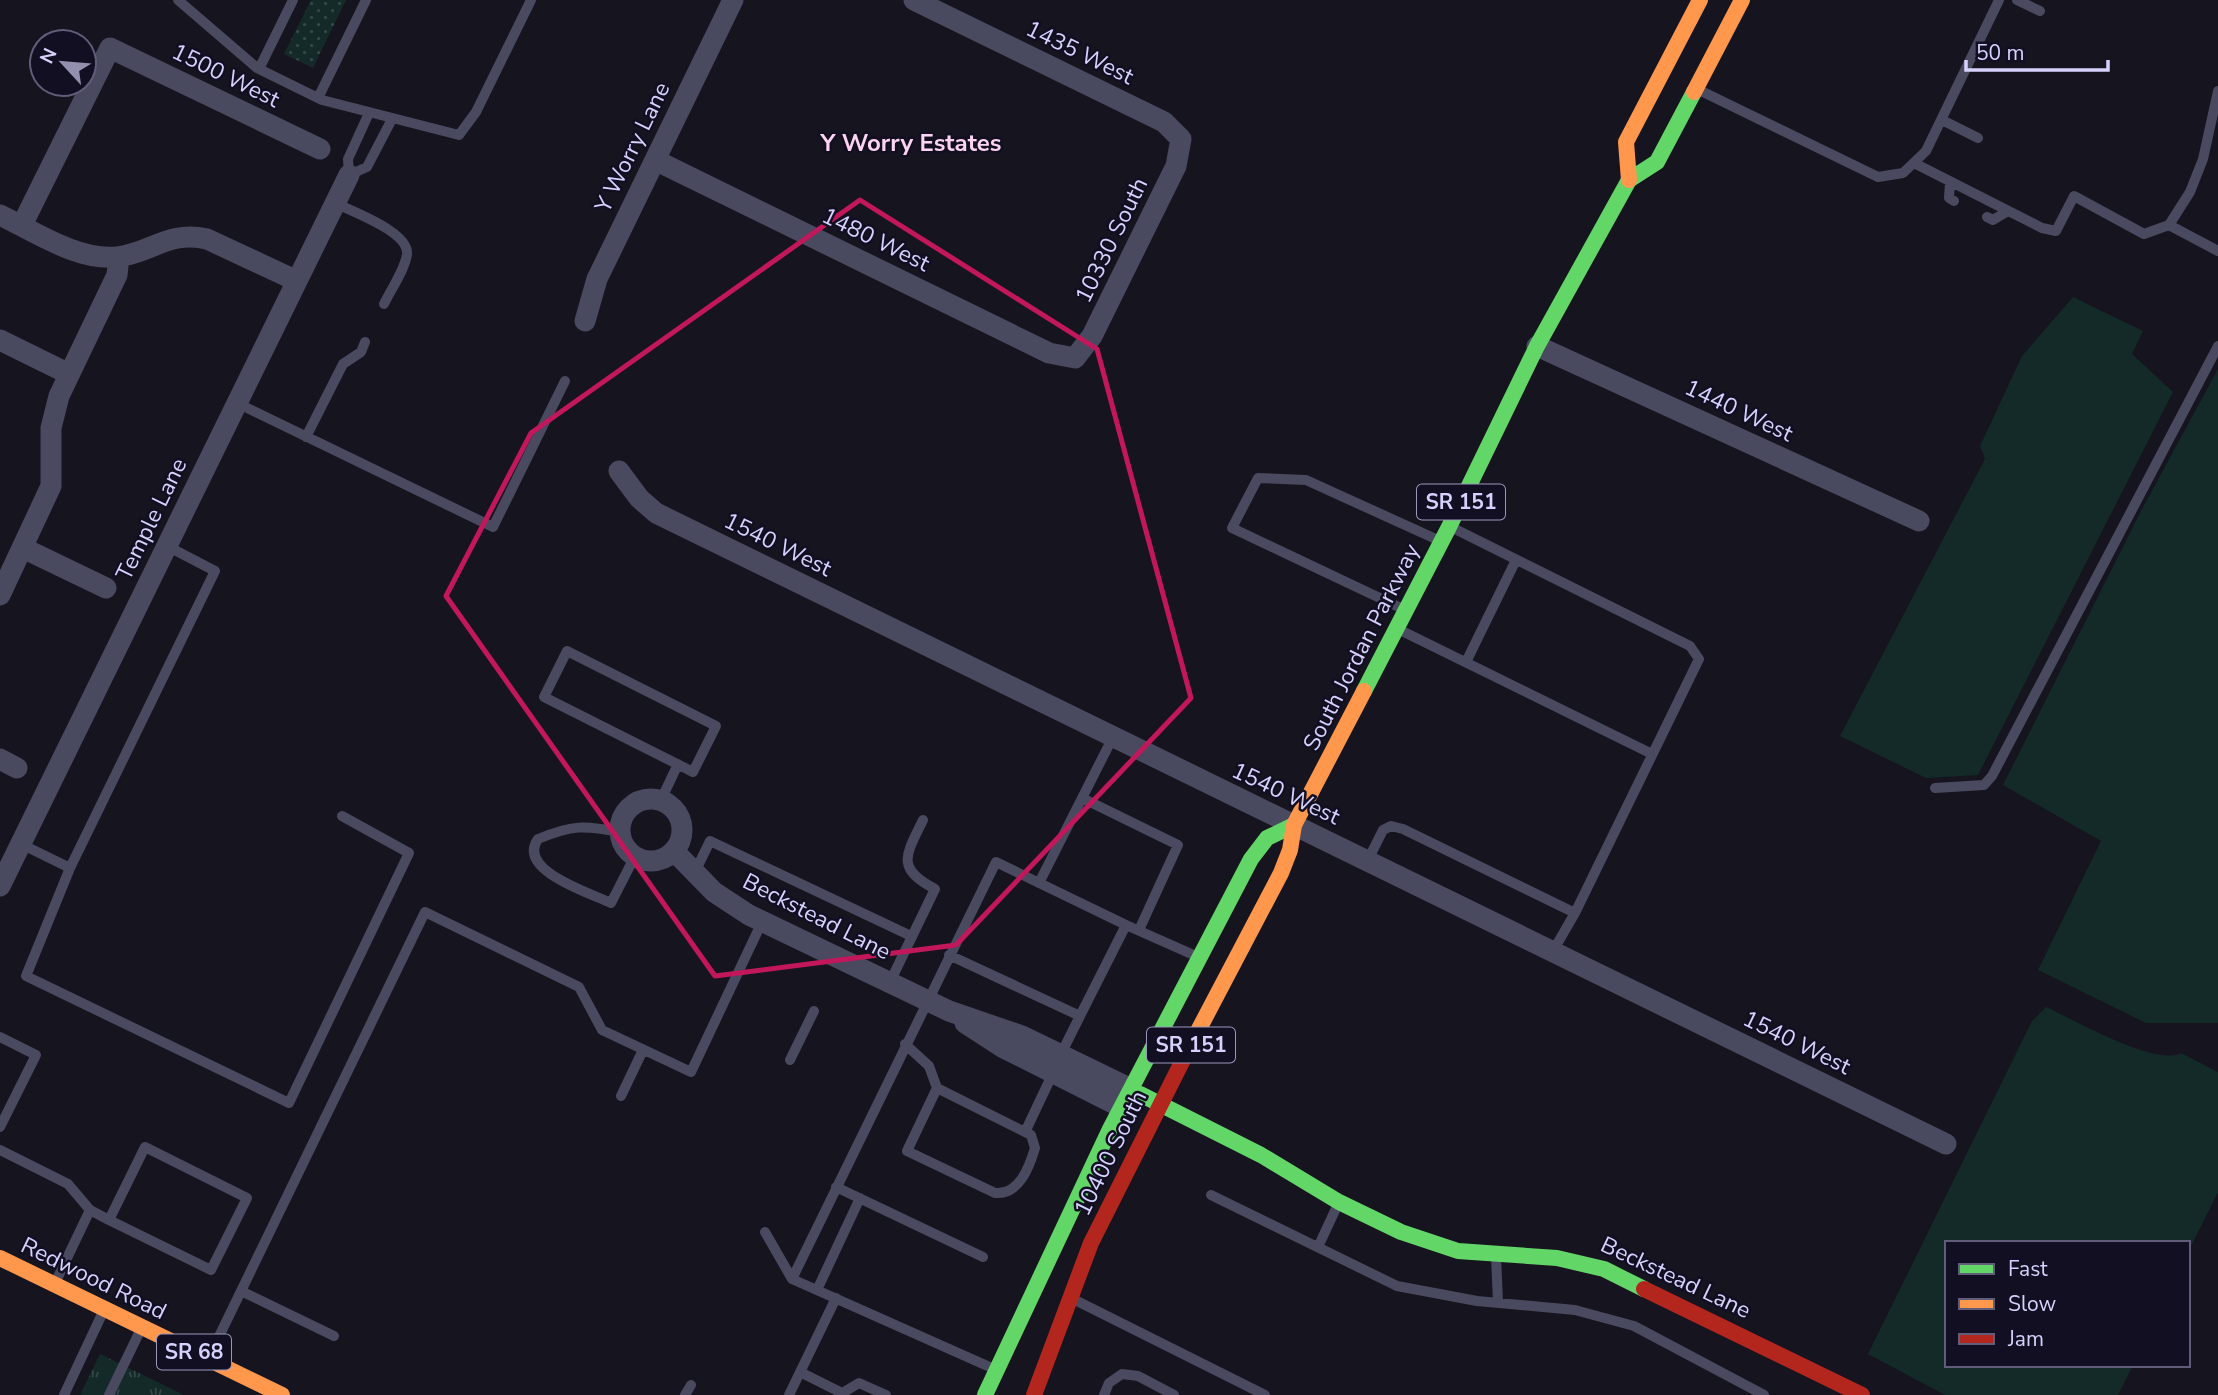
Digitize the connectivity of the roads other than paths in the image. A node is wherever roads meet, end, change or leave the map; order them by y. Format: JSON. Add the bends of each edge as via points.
{"nodes":[{"id":1,"x":178,"y":0,"type":"edge"},
{"id":2,"x":293,"y":0,"type":"edge"},
{"id":3,"x":366,"y":0,"type":"edge"},
{"id":4,"x":531,"y":0,"type":"edge"},
{"id":5,"x":733,"y":0,"type":"edge"},
{"id":6,"x":914,"y":0,"type":"edge"},
{"id":7,"x":1700,"y":0,"type":"edge"},
{"id":8,"x":1742,"y":0,"type":"edge"},
{"id":9,"x":1999,"y":0,"type":"edge"},
{"id":10,"x":2017,"y":0,"type":"edge"},
{"id":11,"x":2040,"y":11,"type":"dead end"},
{"id":12,"x":259,"y":69,"type":"junction"},
{"id":13,"x":1695,"y":88,"type":"junction"},
{"id":14,"x":2218,"y":91,"type":"edge"},
{"id":15,"x":318,"y":98,"type":"junction"},
{"id":16,"x":369,"y":113,"type":"junction"},
{"id":17,"x":391,"y":119,"type":"junction"},
{"id":18,"x":1942,"y":120,"type":"junction"},
{"id":19,"x":1978,"y":138,"type":"dead end"},
{"id":20,"x":1181,"y":139,"type":"joint"},
{"id":21,"x":320,"y":149,"type":"dead end"},
{"id":22,"x":655,"y":160,"type":"junction"},
{"id":23,"x":1914,"y":163,"type":"junction"},
{"id":24,"x":349,"y":175,"type":"junction"},
{"id":25,"x":1629,"y":180,"type":"junction"},
{"id":26,"x":1950,"y":182,"type":"junction"},
{"id":27,"x":1954,"y":201,"type":"dead end"},
{"id":28,"x":335,"y":203,"type":"junction"},
{"id":29,"x":2008,"y":211,"type":"junction"},
{"id":30,"x":0,"y":215,"type":"edge"},
{"id":31,"x":1987,"y":217,"type":"dead end"},
{"id":32,"x":22,"y":225,"type":"junction"},
{"id":33,"x":2169,"y":225,"type":"junction"},
{"id":34,"x":2218,"y":251,"type":"edge"},
{"id":35,"x":119,"y":257,"type":"junction"},
{"id":36,"x":297,"y":281,"type":"junction"},
{"id":37,"x":384,"y":304,"type":"dead end"},
{"id":38,"x":585,"y":321,"type":"dead end"},
{"id":39,"x":0,"y":340,"type":"edge"},
{"id":40,"x":365,"y":342,"type":"dead end"},
{"id":41,"x":1537,"y":346,"type":"junction"},
{"id":42,"x":2218,"y":346,"type":"edge"},
{"id":43,"x":1075,"y":358,"type":"joint"},
{"id":44,"x":69,"y":374,"type":"junction"},
{"id":45,"x":565,"y":382,"type":"dead end"},
{"id":46,"x":237,"y":403,"type":"junction"},
{"id":47,"x":306,"y":437,"type":"junction"},
{"id":48,"x":619,"y":471,"type":"dead end"},
{"id":49,"x":1919,"y":521,"type":"dead end"},
{"id":50,"x":1449,"y":527,"type":"junction"},
{"id":51,"x":1441,"y":541,"type":"junction"},
{"id":52,"x":167,"y":546,"type":"junction"},
{"id":53,"x":23,"y":548,"type":"junction"},
{"id":54,"x":1516,"y":559,"type":"junction"},
{"id":55,"x":6,"y":566,"type":"edge"},
{"id":56,"x":106,"y":588,"type":"dead end"},
{"id":57,"x":0,"y":596,"type":"edge"},
{"id":58,"x":1405,"y":610,"type":"junction"},
{"id":59,"x":1396,"y":628,"type":"junction"},
{"id":60,"x":1466,"y":662,"type":"junction"},
{"id":61,"x":1112,"y":739,"type":"junction"},
{"id":62,"x":1652,"y":754,"type":"junction"},
{"id":63,"x":678,"y":764,"type":"junction"},
{"id":64,"x":1935,"y":788,"type":"dead end"},
{"id":65,"x":1082,"y":798,"type":"junction"},
{"id":66,"x":662,"y":800,"type":"junction"},
{"id":67,"x":342,"y":816,"type":"dead end"},
{"id":68,"x":923,"y":821,"type":"dead end"},
{"id":69,"x":1294,"y":825,"type":"junction"},
{"id":70,"x":620,"y":832,"type":"junction"},
{"id":71,"x":21,"y":844,"type":"junction"},
{"id":72,"x":674,"y":851,"type":"junction"},
{"id":73,"x":635,"y":856,"type":"junction"},
{"id":74,"x":1368,"y":860,"type":"junction"},
{"id":75,"x":70,"y":868,"type":"junction"},
{"id":76,"x":694,"y":874,"type":"junction"},
{"id":77,"x":1039,"y":883,"type":"junction"},
{"id":78,"x":0,"y":886,"type":"edge"},
{"id":79,"x":1575,"y":913,"type":"junction"},
{"id":80,"x":762,"y":922,"type":"junction"},
{"id":81,"x":1126,"y":925,"type":"junction"},
{"id":82,"x":1139,"y":930,"type":"junction"},
{"id":83,"x":911,"y":936,"type":"junction"},
{"id":84,"x":1553,"y":951,"type":"junction"},
{"id":85,"x":949,"y":955,"type":"junction"},
{"id":86,"x":1199,"y":958,"type":"junction"},
{"id":87,"x":890,"y":982,"type":"junction"},
{"id":88,"x":926,"y":1000,"type":"junction"},
{"id":89,"x":814,"y":1011,"type":"dead end"},
{"id":90,"x":1080,"y":1016,"type":"junction"},
{"id":91,"x":0,"y":1037,"type":"edge"},
{"id":92,"x":905,"y":1044,"type":"junction"},
{"id":93,"x":643,"y":1050,"type":"junction"},
{"id":94,"x":790,"y":1060,"type":"dead end"},
{"id":95,"x":1057,"y":1063,"type":"junction"},
{"id":96,"x":937,"y":1088,"type":"junction"},
{"id":97,"x":621,"y":1096,"type":"dead end"},
{"id":98,"x":1126,"y":1098,"type":"junction"},
{"id":99,"x":1160,"y":1104,"type":"junction"},
{"id":100,"x":1151,"y":1121,"type":"junction"},
{"id":101,"x":0,"y":1128,"type":"edge"},
{"id":102,"x":1026,"y":1130,"type":"junction"},
{"id":103,"x":1169,"y":1130,"type":"dead end"},
{"id":104,"x":1946,"y":1144,"type":"dead end"},
{"id":105,"x":0,"y":1150,"type":"edge"},
{"id":106,"x":1271,"y":1181,"type":"dead end"},
{"id":107,"x":836,"y":1187,"type":"junction"},
{"id":108,"x":1211,"y":1195,"type":"dead end"},
{"id":109,"x":860,"y":1198,"type":"junction"},
{"id":110,"x":1339,"y":1202,"type":"junction"},
{"id":111,"x":90,"y":1210,"type":"junction"},
{"id":112,"x":109,"y":1220,"type":"junction"},
{"id":113,"x":765,"y":1232,"type":"dead end"},
{"id":114,"x":1318,"y":1247,"type":"junction"},
{"id":115,"x":1496,"y":1254,"type":"junction"},
{"id":116,"x":984,"y":1257,"type":"dead end"},
{"id":117,"x":2,"y":1264,"type":"edge"},
{"id":118,"x":792,"y":1279,"type":"junction"},
{"id":119,"x":54,"y":1284,"type":"junction"},
{"id":120,"x":817,"y":1290,"type":"junction"},
{"id":121,"x":241,"y":1291,"type":"junction"},
{"id":122,"x":1071,"y":1297,"type":"junction"},
{"id":123,"x":836,"y":1298,"type":"junction"},
{"id":124,"x":1498,"y":1302,"type":"junction"},
{"id":125,"x":105,"y":1309,"type":"junction"},
{"id":126,"x":142,"y":1327,"type":"junction"},
{"id":127,"x":334,"y":1336,"type":"dead end"},
{"id":128,"x":208,"y":1359,"type":"junction"},
{"id":129,"x":997,"y":1370,"type":"junction"},
{"id":130,"x":800,"y":1373,"type":"junction"},
{"id":131,"x":1830,"y":1388,"type":"edge"},
{"id":132,"x":839,"y":1394,"type":"edge"},
{"id":133,"x":64,"y":1395,"type":"edge"},
{"id":134,"x":109,"y":1395,"type":"edge"},
{"id":135,"x":282,"y":1395,"type":"edge"},
{"id":136,"x":789,"y":1395,"type":"edge"},
{"id":137,"x":886,"y":1395,"type":"edge"},
{"id":138,"x":985,"y":1395,"type":"edge"},
{"id":139,"x":1034,"y":1395,"type":"edge"},
{"id":140,"x":1104,"y":1395,"type":"edge"},
{"id":141,"x":1174,"y":1395,"type":"edge"},
{"id":142,"x":1265,"y":1395,"type":"edge"},
{"id":143,"x":1764,"y":1395,"type":"edge"},
{"id":144,"x":1862,"y":1395,"type":"edge"}],
"edges":[{"from":1,"to":12,"type":"lane"},
{"from":2,"to":12,"type":"lane"},
{"from":3,"to":15,"type":"lane"},
{"from":4,"to":17,"type":"lane","via":[[459,135]]},
{"from":5,"to":22,"type":"street","name":"Y Worry Lane"},
{"from":6,"to":20,"type":"street","name":"1435 West","via":[[1164,122]]},
{"from":7,"to":25,"type":"main road","via":[[1626,142]]},
{"from":8,"to":13,"type":"main road","number":"SR 151"},
{"from":9,"to":18,"type":"lane"},
{"from":10,"to":11,"type":"lane"},
{"from":12,"to":15,"type":"lane"},
{"from":13,"to":23,"type":"lane","via":[[1878,177],[1903,173]]},
{"from":13,"to":25,"type":"main road","number":"SR 151","via":[[1657,162]]},
{"from":14,"to":33,"type":"lane","via":[[2198,174]]},
{"from":15,"to":16,"type":"lane"},
{"from":16,"to":17,"type":"lane"},
{"from":16,"to":24,"type":"lane","via":[[348,159]]},
{"from":17,"to":24,"type":"lane","via":[[367,167]]},
{"from":18,"to":19,"type":"lane"},
{"from":18,"to":23,"type":"lane","via":[[1926,151]]},
{"from":20,"to":43,"type":"street","name":"10330 South","via":[[1176,166],[1092,336]]},
{"from":21,"to":32,"type":"street","name":"1500 West","via":[[110,48]]},
{"from":22,"to":38,"type":"street","name":"Y Worry Lane","via":[[597,279]]},
{"from":22,"to":43,"type":"street","name":"1480 West","via":[[1049,353]]},
{"from":23,"to":26,"type":"lane"},
{"from":24,"to":28,"type":"street","name":"Temple Lane"},
{"from":25,"to":41,"type":"main road","name":"South Jordan Parkway","number":"SR 151"},
{"from":26,"to":27,"type":"lane","via":[[1949,198]]},
{"from":26,"to":29,"type":"lane"},
{"from":28,"to":36,"type":"street","name":"Temple Lane"},
{"from":28,"to":37,"type":"lane","via":[[397,234],[406,244],[407,256]]},
{"from":29,"to":31,"type":"lane","via":[[1993,220]]},
{"from":29,"to":33,"type":"lane","via":[[2056,231],[2074,196],[2144,234]]},
{"from":30,"to":32,"type":"street"},
{"from":32,"to":35,"type":"street","via":[[87,255]]},
{"from":33,"to":34,"type":"lane"},
{"from":35,"to":36,"type":"street","via":[[160,241],[193,236]]},
{"from":35,"to":44,"type":"street","via":[[117,275]]},
{"from":36,"to":46,"type":"street","name":"Temple Lane"},
{"from":39,"to":44,"type":"street"},
{"from":40,"to":47,"type":"lane","via":[[361,352],[343,363]]},
{"from":41,"to":49,"type":"street","name":"1440 West"},
{"from":41,"to":50,"type":"main road","name":"South Jordan Parkway","number":"SR 151"},
{"from":42,"to":64,"type":"lane","via":[[1992,776],[1984,785]]},
{"from":44,"to":53,"type":"street","via":[[53,412],[51,486]]},
{"from":45,"to":47,"type":"lane","via":[[493,527]]},
{"from":46,"to":47,"type":"lane"},
{"from":46,"to":52,"type":"street","name":"Temple Lane"},
{"from":48,"to":61,"type":"street","name":"1540 West","via":[[656,513]]},
{"from":50,"to":51,"type":"main road","name":"South Jordan Parkway","number":"SR 151"},
{"from":50,"to":54,"type":"lane"},
{"from":51,"to":58,"type":"main road","name":"South Jordan Parkway","number":"SR 151"},
{"from":51,"to":58,"type":"lane","via":[[1306,480],[1258,478],[1232,528]]},
{"from":52,"to":71,"type":"street","name":"Temple Lane"},
{"from":52,"to":75,"type":"lane","via":[[215,571]]},
{"from":53,"to":55,"type":"street"},
{"from":53,"to":56,"type":"street"},
{"from":54,"to":60,"type":"lane"},
{"from":54,"to":62,"type":"lane","via":[[1695,650],[1699,659]]},
{"from":55,"to":57,"type":"street"},
{"from":58,"to":59,"type":"main road","name":"South Jordan Parkway","number":"SR 151"},
{"from":59,"to":60,"type":"lane"},
{"from":59,"to":69,"type":"main road","name":"South Jordan Parkway","number":"SR 151"},
{"from":60,"to":62,"type":"lane"},
{"from":61,"to":65,"type":"lane"},
{"from":61,"to":69,"type":"street","name":"1540 West"},
{"from":62,"to":79,"type":"lane"},
{"from":63,"to":63,"type":"lane","via":[[544,697],[566,651],[716,726],[693,772]]},
{"from":63,"to":66,"type":"lane"},
{"from":65,"to":77,"type":"lane"},
{"from":65,"to":82,"type":"lane","via":[[1178,845]]},
{"from":66,"to":70,"type":"street","via":[[637,801],[621,819]]},
{"from":66,"to":72,"type":"street","via":[[679,816],[682,828]]},
{"from":67,"to":75,"type":"lane","via":[[410,853],[289,1104],[26,976]]},
{"from":68,"to":83,"type":"lane","via":[[906,862],[910,873],[935,889]]},
{"from":69,"to":74,"type":"street","name":"1540 West"},
{"from":69,"to":86,"type":"main road","name":"10400 South","number":"SR 151","via":[[1267,838],[1251,859]]},
{"from":69,"to":99,"type":"main road","name":"10400 South","number":"SR 151","via":[[1286,862]]},
{"from":70,"to":73,"type":"street","via":[[622,844]]},
{"from":70,"to":73,"type":"lane","via":[[569,827],[538,839],[535,859],[543,869],[611,903]]},
{"from":71,"to":75,"type":"lane"},
{"from":71,"to":78,"type":"street","name":"Temple Lane"},
{"from":72,"to":73,"type":"street","via":[[652,862]]},
{"from":72,"to":76,"type":"street","name":"Beckstead Lane"},
{"from":74,"to":79,"type":"lane","via":[[1383,830],[1391,826]]},
{"from":74,"to":84,"type":"street","name":"1540 West"},
{"from":76,"to":80,"type":"street","name":"Beckstead Lane","via":[[729,903]]},
{"from":76,"to":83,"type":"lane","via":[[710,841]]},
{"from":77,"to":81,"type":"lane"},
{"from":77,"to":85,"type":"lane","via":[[996,862]]},
{"from":79,"to":84,"type":"lane"},
{"from":80,"to":87,"type":"street","name":"Beckstead Lane"},
{"from":80,"to":93,"type":"lane","via":[[691,1072]]},
{"from":81,"to":82,"type":"lane"},
{"from":81,"to":90,"type":"lane"},
{"from":82,"to":86,"type":"lane"},
{"from":83,"to":87,"type":"lane"},
{"from":84,"to":104,"type":"street","name":"1540 West"},
{"from":85,"to":88,"type":"lane"},
{"from":85,"to":90,"type":"lane"},
{"from":86,"to":98,"type":"main road","name":"10400 South","number":"SR 151"},
{"from":87,"to":88,"type":"street","name":"Beckstead Lane"},
{"from":88,"to":92,"type":"lane"},
{"from":88,"to":95,"type":"street","name":"Beckstead Lane","via":[[1002,1047]]},
{"from":89,"to":94,"type":"lane"},
{"from":90,"to":95,"type":"lane"},
{"from":91,"to":101,"type":"lane","via":[[36,1055]]},
{"from":92,"to":96,"type":"lane","via":[[929,1066]]},
{"from":92,"to":107,"type":"lane"},
{"from":93,"to":97,"type":"lane"},
{"from":93,"to":121,"type":"lane","via":[[601,1030],[579,987],[425,912]]},
{"from":95,"to":98,"type":"street","name":"Beckstead Lane"},
{"from":95,"to":102,"type":"lane"},
{"from":96,"to":102,"type":"lane"},
{"from":96,"to":102,"type":"lane","via":[[907,1151],[1003,1193],[1017,1186],[1033,1155],[1034,1141]]},
{"from":98,"to":99,"type":"main road","name":"Beckstead Lane"},
{"from":98,"to":100,"type":"main road","name":"Beckstead Lane"},
{"from":98,"to":129,"type":"main road","name":"10400 South","number":"SR 151"},
{"from":99,"to":100,"type":"main road","name":"10400 South","number":"SR 151"},
{"from":99,"to":110,"type":"main road","name":"Beckstead Lane","via":[[1261,1155]]},
{"from":100,"to":103,"type":"main road","name":"Beckstead Lane"},
{"from":100,"to":122,"type":"main road","name":"10400 South","number":"SR 151","via":[[1091,1243]]},
{"from":105,"to":111,"type":"lane","via":[[68,1184]]},
{"from":106,"to":110,"type":"main road","name":"Beckstead Lane"},
{"from":107,"to":109,"type":"lane"},
{"from":107,"to":118,"type":"lane"},
{"from":108,"to":114,"type":"lane"},
{"from":109,"to":116,"type":"lane"},
{"from":109,"to":120,"type":"lane"},
{"from":110,"to":114,"type":"lane"},
{"from":110,"to":115,"type":"main road","name":"Beckstead Lane","via":[[1427,1243]]},
{"from":111,"to":112,"type":"lane"},
{"from":111,"to":119,"type":"lane"},
{"from":112,"to":112,"type":"lane","via":[[145,1147],[247,1198],[211,1270]]},
{"from":113,"to":118,"type":"lane"},
{"from":114,"to":124,"type":"lane","via":[[1397,1286]]},
{"from":115,"to":124,"type":"lane"},
{"from":115,"to":131,"type":"main road","name":"Beckstead Lane","via":[[1557,1258],[1604,1269]]},
{"from":117,"to":119,"type":"main road","name":"Redwood Road","number":"SR 68"},
{"from":118,"to":120,"type":"lane"},
{"from":119,"to":125,"type":"main road","name":"Redwood Road","number":"SR 68"},
{"from":120,"to":123,"type":"lane"},
{"from":121,"to":127,"type":"lane"},
{"from":121,"to":128,"type":"lane"},
{"from":122,"to":139,"type":"main road","name":"10400 South","number":"SR 151"},
{"from":122,"to":142,"type":"lane"},
{"from":123,"to":129,"type":"lane"},
{"from":123,"to":130,"type":"lane"},
{"from":124,"to":143,"type":"lane","via":[[1575,1310],[1634,1326]]},
{"from":125,"to":126,"type":"main road","name":"Redwood Road","number":"SR 68"},
{"from":125,"to":133,"type":"lane"},
{"from":126,"to":128,"type":"main road","name":"Redwood Road","number":"SR 68"},
{"from":126,"to":134,"type":"lane"},
{"from":128,"to":135,"type":"main road","name":"Redwood Road","number":"SR 68"},
{"from":129,"to":138,"type":"main road","name":"10400 South","number":"SR 151"},
{"from":130,"to":132,"type":"lane"},
{"from":130,"to":136,"type":"lane"},
{"from":131,"to":144,"type":"main road","name":"Beckstead Lane"},
{"from":132,"to":137,"type":"lane","via":[[859,1383]]},
{"from":140,"to":141,"type":"lane","via":[[1109,1383],[1122,1374],[1138,1376]]}]}
